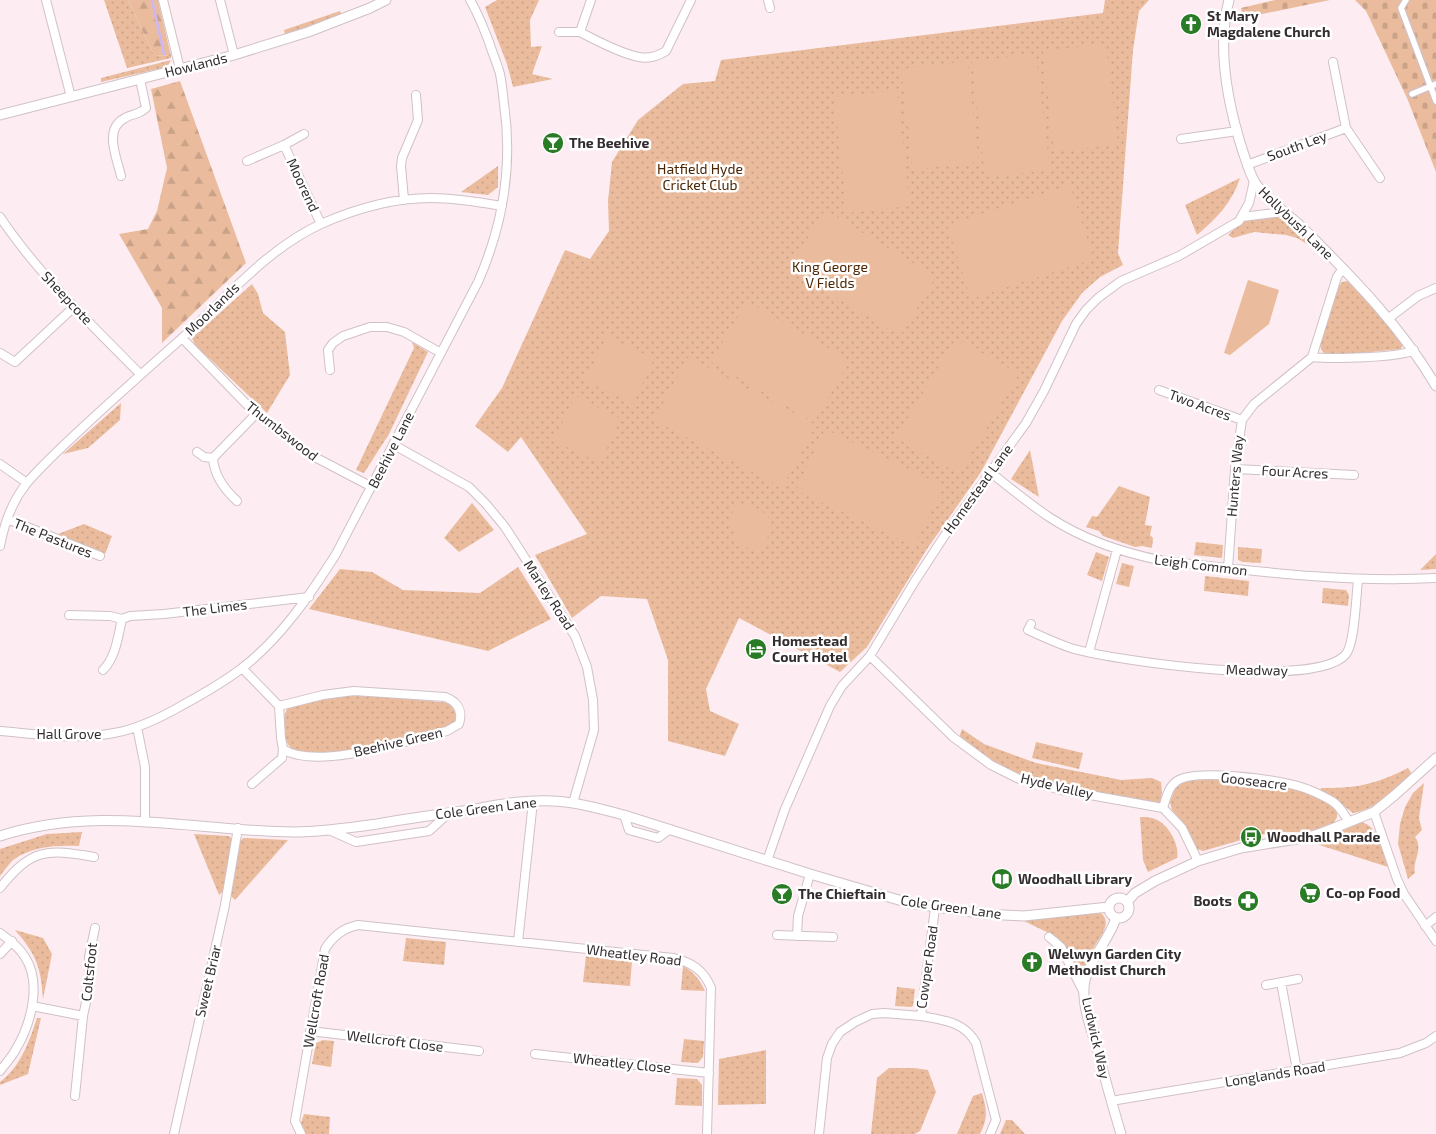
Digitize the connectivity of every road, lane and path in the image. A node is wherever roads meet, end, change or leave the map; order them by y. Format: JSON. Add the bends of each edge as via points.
{"nodes":[{"id":1,"x":46,"y":0,"type":"edge"},
{"id":2,"x":163,"y":0,"type":"edge"},
{"id":3,"x":220,"y":0,"type":"edge"},
{"id":4,"x":386,"y":0,"type":"edge"},
{"id":5,"x":470,"y":0,"type":"edge"},
{"id":6,"x":591,"y":0,"type":"edge"},
{"id":7,"x":691,"y":0,"type":"edge"},
{"id":8,"x":1229,"y":0,"type":"edge"},
{"id":9,"x":1406,"y":0,"type":"edge"},
{"id":10,"x":559,"y":32,"type":"dead end"},
{"id":11,"x":580,"y":32,"type":"junction"},
{"id":12,"x":234,"y":55,"type":"junction"},
{"id":13,"x":1333,"y":62,"type":"dead end"},
{"id":14,"x":180,"y":69,"type":"junction"},
{"id":15,"x":140,"y":79,"type":"junction"},
{"id":16,"x":1433,"y":85,"type":"edge"},
{"id":17,"x":1412,"y":94,"type":"dead end"},
{"id":18,"x":416,"y":95,"type":"dead end"},
{"id":19,"x":71,"y":98,"type":"junction"},
{"id":20,"x":1436,"y":101,"type":"edge"},
{"id":21,"x":0,"y":115,"type":"edge"},
{"id":22,"x":1346,"y":128,"type":"junction"},
{"id":23,"x":1237,"y":131,"type":"junction"},
{"id":24,"x":304,"y":134,"type":"dead end"},
{"id":25,"x":1181,"y":138,"type":"dead end"},
{"id":26,"x":284,"y":145,"type":"junction"},
{"id":27,"x":247,"y":162,"type":"dead end"},
{"id":28,"x":1247,"y":165,"type":"junction"},
{"id":29,"x":121,"y":176,"type":"dead end"},
{"id":30,"x":1380,"y":178,"type":"dead end"},
{"id":31,"x":1254,"y":181,"type":"junction"},
{"id":32,"x":404,"y":200,"type":"junction"},
{"id":33,"x":502,"y":206,"type":"junction"},
{"id":34,"x":1283,"y":212,"type":"junction"},
{"id":35,"x":0,"y":217,"type":"edge"},
{"id":36,"x":1242,"y":217,"type":"junction"},
{"id":37,"x":321,"y":224,"type":"junction"},
{"id":38,"x":1343,"y":268,"type":"junction"},
{"id":39,"x":1436,"y":288,"type":"edge"},
{"id":40,"x":74,"y":307,"type":"junction"},
{"id":41,"x":1389,"y":318,"type":"junction"},
{"id":42,"x":182,"y":338,"type":"junction"},
{"id":43,"x":1414,"y":350,"type":"junction"},
{"id":44,"x":0,"y":353,"type":"edge"},
{"id":45,"x":441,"y":353,"type":"junction"},
{"id":46,"x":1312,"y":356,"type":"junction"},
{"id":47,"x":330,"y":370,"type":"dead end"},
{"id":48,"x":140,"y":374,"type":"junction"},
{"id":49,"x":1436,"y":386,"type":"edge"},
{"id":50,"x":1159,"y":390,"type":"dead end"},
{"id":51,"x":256,"y":414,"type":"junction"},
{"id":52,"x":1242,"y":420,"type":"junction"},
{"id":53,"x":394,"y":445,"type":"junction"},
{"id":54,"x":197,"y":452,"type":"dead end"},
{"id":55,"x":213,"y":458,"type":"junction"},
{"id":56,"x":0,"y":464,"type":"edge"},
{"id":57,"x":1235,"y":469,"type":"junction"},
{"id":58,"x":990,"y":472,"type":"junction"},
{"id":59,"x":1354,"y":475,"type":"dead end"},
{"id":60,"x":27,"y":484,"type":"junction"},
{"id":61,"x":372,"y":487,"type":"junction"},
{"id":62,"x":237,"y":501,"type":"dead end"},
{"id":63,"x":7,"y":519,"type":"junction"},
{"id":64,"x":0,"y":546,"type":"edge"},
{"id":65,"x":1117,"y":550,"type":"junction"},
{"id":66,"x":100,"y":556,"type":"dead end"},
{"id":67,"x":1228,"y":568,"type":"junction"},
{"id":68,"x":1436,"y":578,"type":"edge"},
{"id":69,"x":1358,"y":580,"type":"junction"},
{"id":70,"x":309,"y":597,"type":"junction"},
{"id":71,"x":69,"y":615,"type":"dead end"},
{"id":72,"x":122,"y":619,"type":"junction"},
{"id":73,"x":1031,"y":624,"type":"dead end"},
{"id":74,"x":1089,"y":652,"type":"junction"},
{"id":75,"x":870,"y":656,"type":"junction"},
{"id":76,"x":242,"y":668,"type":"junction"},
{"id":77,"x":103,"y":670,"type":"dead end"},
{"id":78,"x":279,"y":706,"type":"junction"},
{"id":79,"x":137,"y":727,"type":"junction"},
{"id":80,"x":0,"y":731,"type":"edge"},
{"id":81,"x":283,"y":749,"type":"junction"},
{"id":82,"x":1436,"y":758,"type":"edge"},
{"id":83,"x":252,"y":784,"type":"dead end"},
{"id":84,"x":533,"y":801,"type":"junction"},
{"id":85,"x":573,"y":803,"type":"junction"},
{"id":86,"x":1163,"y":808,"type":"junction"},
{"id":87,"x":1374,"y":812,"type":"junction"},
{"id":88,"x":449,"y":813,"type":"junction"},
{"id":89,"x":145,"y":821,"type":"junction"},
{"id":90,"x":1349,"y":822,"type":"junction"},
{"id":91,"x":238,"y":828,"type":"junction"},
{"id":92,"x":329,"y":830,"type":"junction"},
{"id":93,"x":0,"y":836,"type":"edge"},
{"id":94,"x":94,"y":857,"type":"dead end"},
{"id":95,"x":768,"y":861,"type":"junction"},
{"id":96,"x":1198,"y":861,"type":"junction"},
{"id":97,"x":810,"y":874,"type":"junction"},
{"id":98,"x":0,"y":888,"type":"edge"},
{"id":99,"x":1127,"y":902,"type":"junction"},
{"id":100,"x":1110,"y":907,"type":"junction"},
{"id":101,"x":936,"y":908,"type":"junction"},
{"id":102,"x":1436,"y":917,"type":"edge"},
{"id":103,"x":1116,"y":918,"type":"junction"},
{"id":104,"x":1425,"y":926,"type":"junction"},
{"id":105,"x":95,"y":928,"type":"dead end"},
{"id":106,"x":0,"y":934,"type":"edge"},
{"id":107,"x":778,"y":935,"type":"dead end"},
{"id":108,"x":797,"y":936,"type":"junction"},
{"id":109,"x":832,"y":937,"type":"dead end"},
{"id":110,"x":1048,"y":937,"type":"dead end"},
{"id":111,"x":12,"y":941,"type":"junction"},
{"id":112,"x":1436,"y":941,"type":"edge"},
{"id":113,"x":518,"y":942,"type":"junction"},
{"id":114,"x":0,"y":954,"type":"edge"},
{"id":115,"x":1298,"y":979,"type":"dead end"},
{"id":116,"x":1281,"y":982,"type":"junction"},
{"id":117,"x":1266,"y":984,"type":"dead end"},
{"id":118,"x":1084,"y":993,"type":"junction"},
{"id":119,"x":32,"y":1006,"type":"junction"},
{"id":120,"x":83,"y":1016,"type":"junction"},
{"id":121,"x":920,"y":1016,"type":"junction"},
{"id":122,"x":310,"y":1031,"type":"junction"},
{"id":123,"x":1436,"y":1036,"type":"edge"},
{"id":124,"x":479,"y":1050,"type":"dead end"},
{"id":125,"x":535,"y":1054,"type":"dead end"},
{"id":126,"x":1296,"y":1070,"type":"junction"},
{"id":127,"x":0,"y":1071,"type":"edge"},
{"id":128,"x":710,"y":1073,"type":"junction"},
{"id":129,"x":75,"y":1096,"type":"dead end"},
{"id":130,"x":1111,"y":1101,"type":"junction"},
{"id":131,"x":174,"y":1134,"type":"edge"},
{"id":132,"x":301,"y":1134,"type":"edge"},
{"id":133,"x":707,"y":1134,"type":"edge"},
{"id":134,"x":819,"y":1134,"type":"edge"},
{"id":135,"x":990,"y":1134,"type":"edge"},
{"id":136,"x":1121,"y":1134,"type":"edge"}],
"edges":[{"from":1,"to":19,"type":"street"},
{"from":2,"to":14,"type":"street"},
{"from":3,"to":12,"type":"street"},
{"from":4,"to":12,"type":"street","name":"Howlands","via":[[308,32]]},
{"from":5,"to":33,"type":"street","name":"Beehive Lane","via":[[500,74],[508,148]]},
{"from":6,"to":11,"type":"street"},
{"from":7,"to":11,"type":"street","via":[[666,51],[658,56],[639,57]]},
{"from":8,"to":23,"type":"street","name":"Hollybush Lane","via":[[1224,50],[1228,91]]},
{"from":9,"to":16,"type":"street","via":[[1401,8]]},
{"from":10,"to":11,"type":"street"},
{"from":12,"to":14,"type":"street","name":"Howlands"},
{"from":13,"to":22,"type":"street"},
{"from":14,"to":15,"type":"street","name":"Howlands"},
{"from":15,"to":19,"type":"street","name":"Howlands"},
{"from":15,"to":29,"type":"street","via":[[146,108],[116,124],[112,138]]},
{"from":16,"to":17,"type":"street"},
{"from":16,"to":20,"type":"street"},
{"from":18,"to":32,"type":"street","via":[[418,120],[401,166]]},
{"from":19,"to":21,"type":"street","name":"Howlands"},
{"from":22,"to":28,"type":"street","name":"South Ley"},
{"from":22,"to":30,"type":"street"},
{"from":23,"to":25,"type":"street"},
{"from":23,"to":28,"type":"street","name":"Hollybush Lane"},
{"from":24,"to":26,"type":"street","name":"Moorend"},
{"from":26,"to":27,"type":"street","name":"Moorend"},
{"from":26,"to":37,"type":"street","name":"Moorend"},
{"from":28,"to":31,"type":"street","name":"Hollybush Lane"},
{"from":31,"to":34,"type":"street","name":"Hollybush Lane"},
{"from":31,"to":36,"type":"street","name":"Homestead Lane","via":[[1251,198]]},
{"from":32,"to":33,"type":"street","name":"Moorlands","via":[[455,199]]},
{"from":32,"to":37,"type":"street","name":"Moorlands","via":[[362,209]]},
{"from":33,"to":45,"type":"street","name":"Beehive Lane","via":[[490,256]]},
{"from":34,"to":36,"type":"street"},
{"from":34,"to":38,"type":"street","name":"Hollybush Lane","via":[[1302,226]]},
{"from":35,"to":40,"type":"street","name":"Sheepcote","via":[[27,254]]},
{"from":36,"to":58,"type":"street","name":"Homestead Lane","via":[[1233,226],[1179,256],[1121,281],[1086,310],[1026,423]]},
{"from":37,"to":42,"type":"street","name":"Moorlands","via":[[265,260]]},
{"from":38,"to":41,"type":"street","name":"Hollybush Lane"},
{"from":38,"to":46,"type":"street","via":[[1337,277]]},
{"from":39,"to":41,"type":"street","via":[[1418,296]]},
{"from":40,"to":44,"type":"street","via":[[15,362]]},
{"from":40,"to":48,"type":"street","name":"Sheepcote"},
{"from":41,"to":43,"type":"street","name":"Hollybush Lane"},
{"from":42,"to":48,"type":"street","name":"Moorlands"},
{"from":42,"to":51,"type":"street","name":"Thumbswood"},
{"from":43,"to":46,"type":"street","via":[[1363,357],[1328,359]]},
{"from":43,"to":49,"type":"street","name":"Hollybush Lane"},
{"from":45,"to":47,"type":"street","via":[[404,332],[370,328],[343,336],[333,343],[328,350]]},
{"from":45,"to":53,"type":"street","name":"Beehive Lane"},
{"from":46,"to":52,"type":"street","name":"Hunters Way","via":[[1254,404]]},
{"from":48,"to":60,"type":"street","name":"Moorlands"},
{"from":50,"to":52,"type":"street","name":"Two Acres"},
{"from":51,"to":55,"type":"street"},
{"from":51,"to":61,"type":"street","name":"Thumbswood","via":[[309,454]]},
{"from":52,"to":57,"type":"street","name":"Hunters Way"},
{"from":53,"to":61,"type":"street","name":"Beehive Lane"},
{"from":53,"to":85,"type":"street","name":"Marley Road","via":[[469,487],[486,504],[505,527],[575,636],[589,676],[594,730]]},
{"from":54,"to":55,"type":"street"},
{"from":55,"to":62,"type":"street","via":[[216,472],[228,493]]},
{"from":56,"to":60,"type":"street"},
{"from":57,"to":59,"type":"street","name":"Four Acres"},
{"from":57,"to":67,"type":"street","name":"Hunters Way"},
{"from":58,"to":65,"type":"street","name":"Leigh Common","via":[[1049,517]]},
{"from":58,"to":75,"type":"street","name":"Homestead Lane","via":[[930,558]]},
{"from":60,"to":63,"type":"street","name":"Moorlands"},
{"from":61,"to":70,"type":"street","name":"Beehive Lane"},
{"from":63,"to":64,"type":"street","name":"Moorlands"},
{"from":63,"to":66,"type":"street","name":"The Pastures"},
{"from":65,"to":67,"type":"street","name":"Leigh Common","via":[[1164,561]]},
{"from":65,"to":74,"type":"street"},
{"from":67,"to":69,"type":"street","name":"Leigh Common"},
{"from":68,"to":69,"type":"street","name":"Leigh Common"},
{"from":69,"to":74,"type":"street","name":"Meadway","via":[[1347,653],[1329,665],[1301,670],[1210,669]]},
{"from":70,"to":72,"type":"street","name":"The Limes"},
{"from":70,"to":76,"type":"street","name":"Beehive Lane"},
{"from":71,"to":72,"type":"street","name":"The Limes"},
{"from":72,"to":77,"type":"street","via":[[114,650]]},
{"from":73,"to":74,"type":"street","name":"Meadway","via":[[1028,630]]},
{"from":75,"to":86,"type":"street","name":"Hyde Valley","via":[[954,737],[991,765],[1019,779],[1062,790]]},
{"from":75,"to":95,"type":"street","name":"Homestead Lane","via":[[842,686],[830,706],[784,809]]},
{"from":76,"to":78,"type":"street"},
{"from":76,"to":79,"type":"street","name":"Beehive Lane","via":[[198,697]]},
{"from":78,"to":81,"type":"street"},
{"from":78,"to":81,"type":"street","name":"Beehive Green","via":[[354,691],[446,698],[457,704],[461,717],[459,724],[447,731],[360,752],[313,757]]},
{"from":79,"to":80,"type":"street","name":"Hall Grove","via":[[91,736]]},
{"from":79,"to":89,"type":"street","via":[[145,767]]},
{"from":81,"to":83,"type":"street","via":[[282,758]]},
{"from":82,"to":87,"type":"street"},
{"from":84,"to":85,"type":"street","name":"Cole Green Lane"},
{"from":84,"to":88,"type":"street","name":"Cole Green Lane"},
{"from":84,"to":113,"type":"street"},
{"from":85,"to":95,"type":"street","name":"Cole Green Lane","via":[[624,815]]},
{"from":86,"to":90,"type":"street","name":"Gooseacre","via":[[1168,792],[1177,781],[1195,776],[1239,777],[1302,787],[1333,802]]},
{"from":86,"to":96,"type":"street","via":[[1182,828]]},
{"from":87,"to":90,"type":"street"},
{"from":87,"to":104,"type":"street","via":[[1397,879]]},
{"from":88,"to":92,"type":"street","name":"Cole Green Lane"},
{"from":88,"to":92,"type":"street","via":[[429,831],[356,842]]},
{"from":89,"to":91,"type":"street","name":"Cole Green Lane"},
{"from":89,"to":93,"type":"street","name":"Cole Green Lane","via":[[97,819],[52,823]]},
{"from":90,"to":96,"type":"street","via":[[1309,837],[1241,848]]},
{"from":91,"to":92,"type":"street","name":"Cole Green Lane","via":[[294,832]]},
{"from":91,"to":131,"type":"street","name":"Sweet Briar","via":[[225,905]]},
{"from":94,"to":98,"type":"street","via":[[59,852],[38,855],[20,865]]},
{"from":95,"to":97,"type":"street","name":"Cole Green Lane"},
{"from":96,"to":99,"type":"street","via":[[1155,881]]},
{"from":97,"to":101,"type":"street","name":"Cole Green Lane"},
{"from":97,"to":108,"type":"street","via":[[798,916]]},
{"from":99,"to":100,"type":"street","via":[[1120,898]]},
{"from":99,"to":103,"type":"street","via":[[1128,913]]},
{"from":100,"to":101,"type":"street","name":"Cole Green Lane","via":[[1024,916]]},
{"from":100,"to":103,"type":"street"},
{"from":101,"to":121,"type":"street","name":"Cowper Road"},
{"from":102,"to":104,"type":"street"},
{"from":103,"to":118,"type":"street","name":"Ludwick Way","via":[[1096,953]]},
{"from":104,"to":112,"type":"street"},
{"from":105,"to":120,"type":"street","name":"Coltsfoot","via":[[89,957],[90,984]]},
{"from":106,"to":111,"type":"street"},
{"from":107,"to":108,"type":"street"},
{"from":108,"to":109,"type":"street"},
{"from":110,"to":118,"type":"street","via":[[1061,947]]},
{"from":111,"to":114,"type":"street"},
{"from":111,"to":119,"type":"street","via":[[26,957],[32,973]]},
{"from":113,"to":122,"type":"street","name":"Wellcroft Road","via":[[358,925],[346,928],[330,940],[325,949]]},
{"from":113,"to":128,"type":"street","name":"Wheatley Road","via":[[673,958],[687,961],[699,969],[711,988]]},
{"from":115,"to":116,"type":"street"},
{"from":116,"to":117,"type":"street"},
{"from":116,"to":126,"type":"street"},
{"from":118,"to":130,"type":"street","name":"Ludwick Way"},
{"from":119,"to":120,"type":"street","name":"Coltsfoot"},
{"from":119,"to":127,"type":"street","via":[[19,1043]]},
{"from":120,"to":129,"type":"street","name":"Coltsfoot"},
{"from":121,"to":134,"type":"street","name":"Cowper Road","via":[[872,1014],[840,1032],[827,1058]]},
{"from":121,"to":135,"type":"street","via":[[953,1022],[972,1035],[996,1120]]},
{"from":122,"to":124,"type":"street","name":"Wellcroft Close"},
{"from":122,"to":132,"type":"street","name":"Wellcroft Road","via":[[295,1121]]},
{"from":123,"to":126,"type":"street","name":"Longlands Road","via":[[1426,1044],[1400,1053]]},
{"from":125,"to":128,"type":"street","name":"Wheatley Close"},
{"from":126,"to":130,"type":"street","name":"Longlands Road"},
{"from":128,"to":133,"type":"street","name":"Wheatley Road"},
{"from":130,"to":136,"type":"street","name":"Ludwick Way"}]}
